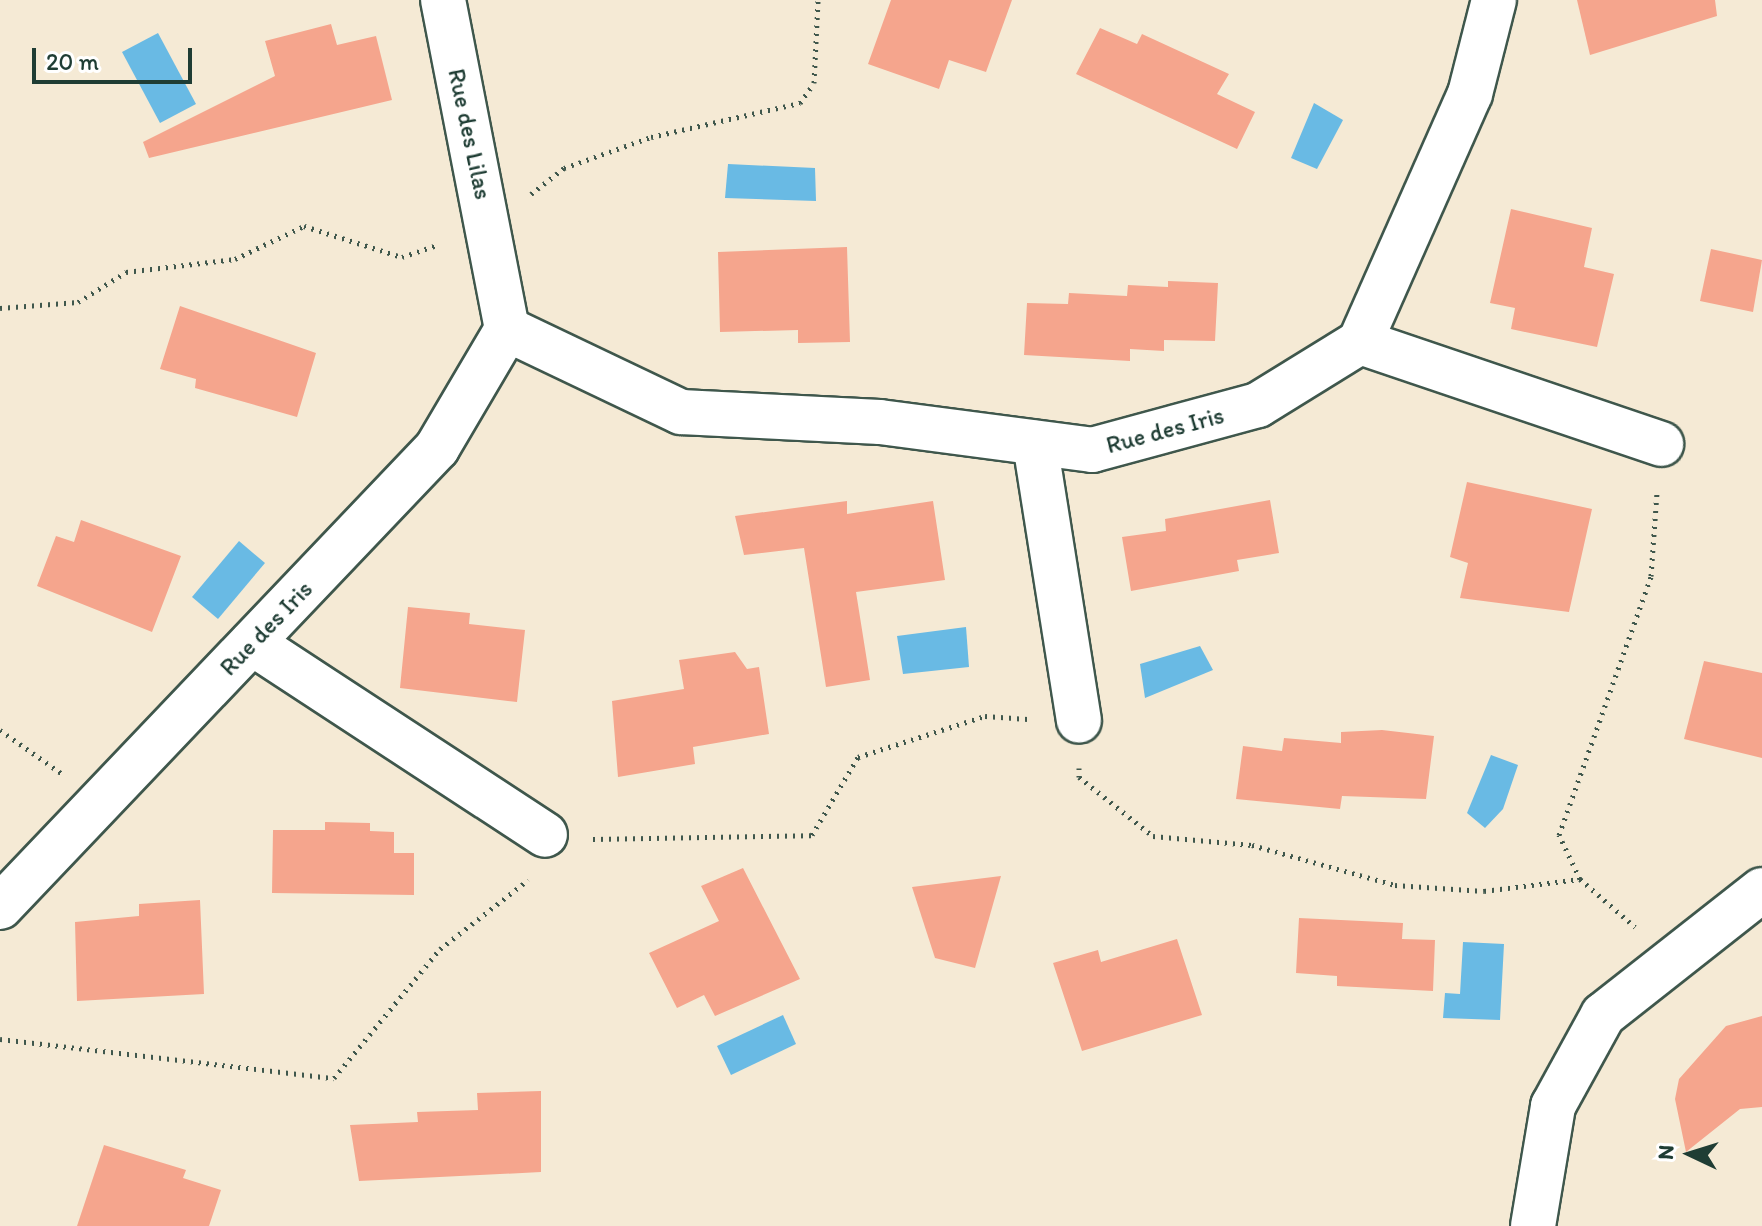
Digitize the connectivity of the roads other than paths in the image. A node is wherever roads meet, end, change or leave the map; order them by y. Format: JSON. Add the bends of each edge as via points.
{"nodes":[{"id":1,"x":443,"y":0,"type":"edge"},
{"id":2,"x":1494,"y":0,"type":"edge"},
{"id":3,"x":507,"y":329,"type":"junction"},
{"id":4,"x":1360,"y":342,"type":"junction"},
{"id":5,"x":1035,"y":443,"type":"junction"},
{"id":6,"x":1661,"y":444,"type":"road end"},
{"id":7,"x":252,"y":643,"type":"junction"},
{"id":8,"x":1079,"y":721,"type":"road end"},
{"id":9,"x":545,"y":835,"type":"road end"},
{"id":10,"x":1762,"y":890,"type":"edge"},
{"id":11,"x":0,"y":907,"type":"edge"},
{"id":12,"x":1533,"y":1226,"type":"edge"}],
"edges":[{"from":1,"to":3,"type":"street","name":"Rue des Lilas"},
{"from":2,"to":4,"type":"street","via":[[1470,94]]},
{"from":3,"to":5,"type":"street","name":"Rue des Iris","via":[[681,412],[880,422]]},
{"from":3,"to":7,"type":"street","name":"Rue des Iris","via":[[437,448]]},
{"from":4,"to":5,"type":"street","name":"Rue des Iris","via":[[1258,405],[1092,450]]},
{"from":4,"to":6,"type":"street"},
{"from":5,"to":8,"type":"street"},
{"from":7,"to":9,"type":"street"},
{"from":7,"to":11,"type":"street","name":"Rue des Iris"},
{"from":10,"to":12,"type":"street","via":[[1669,958],[1603,1015],[1553,1106]]}]}
